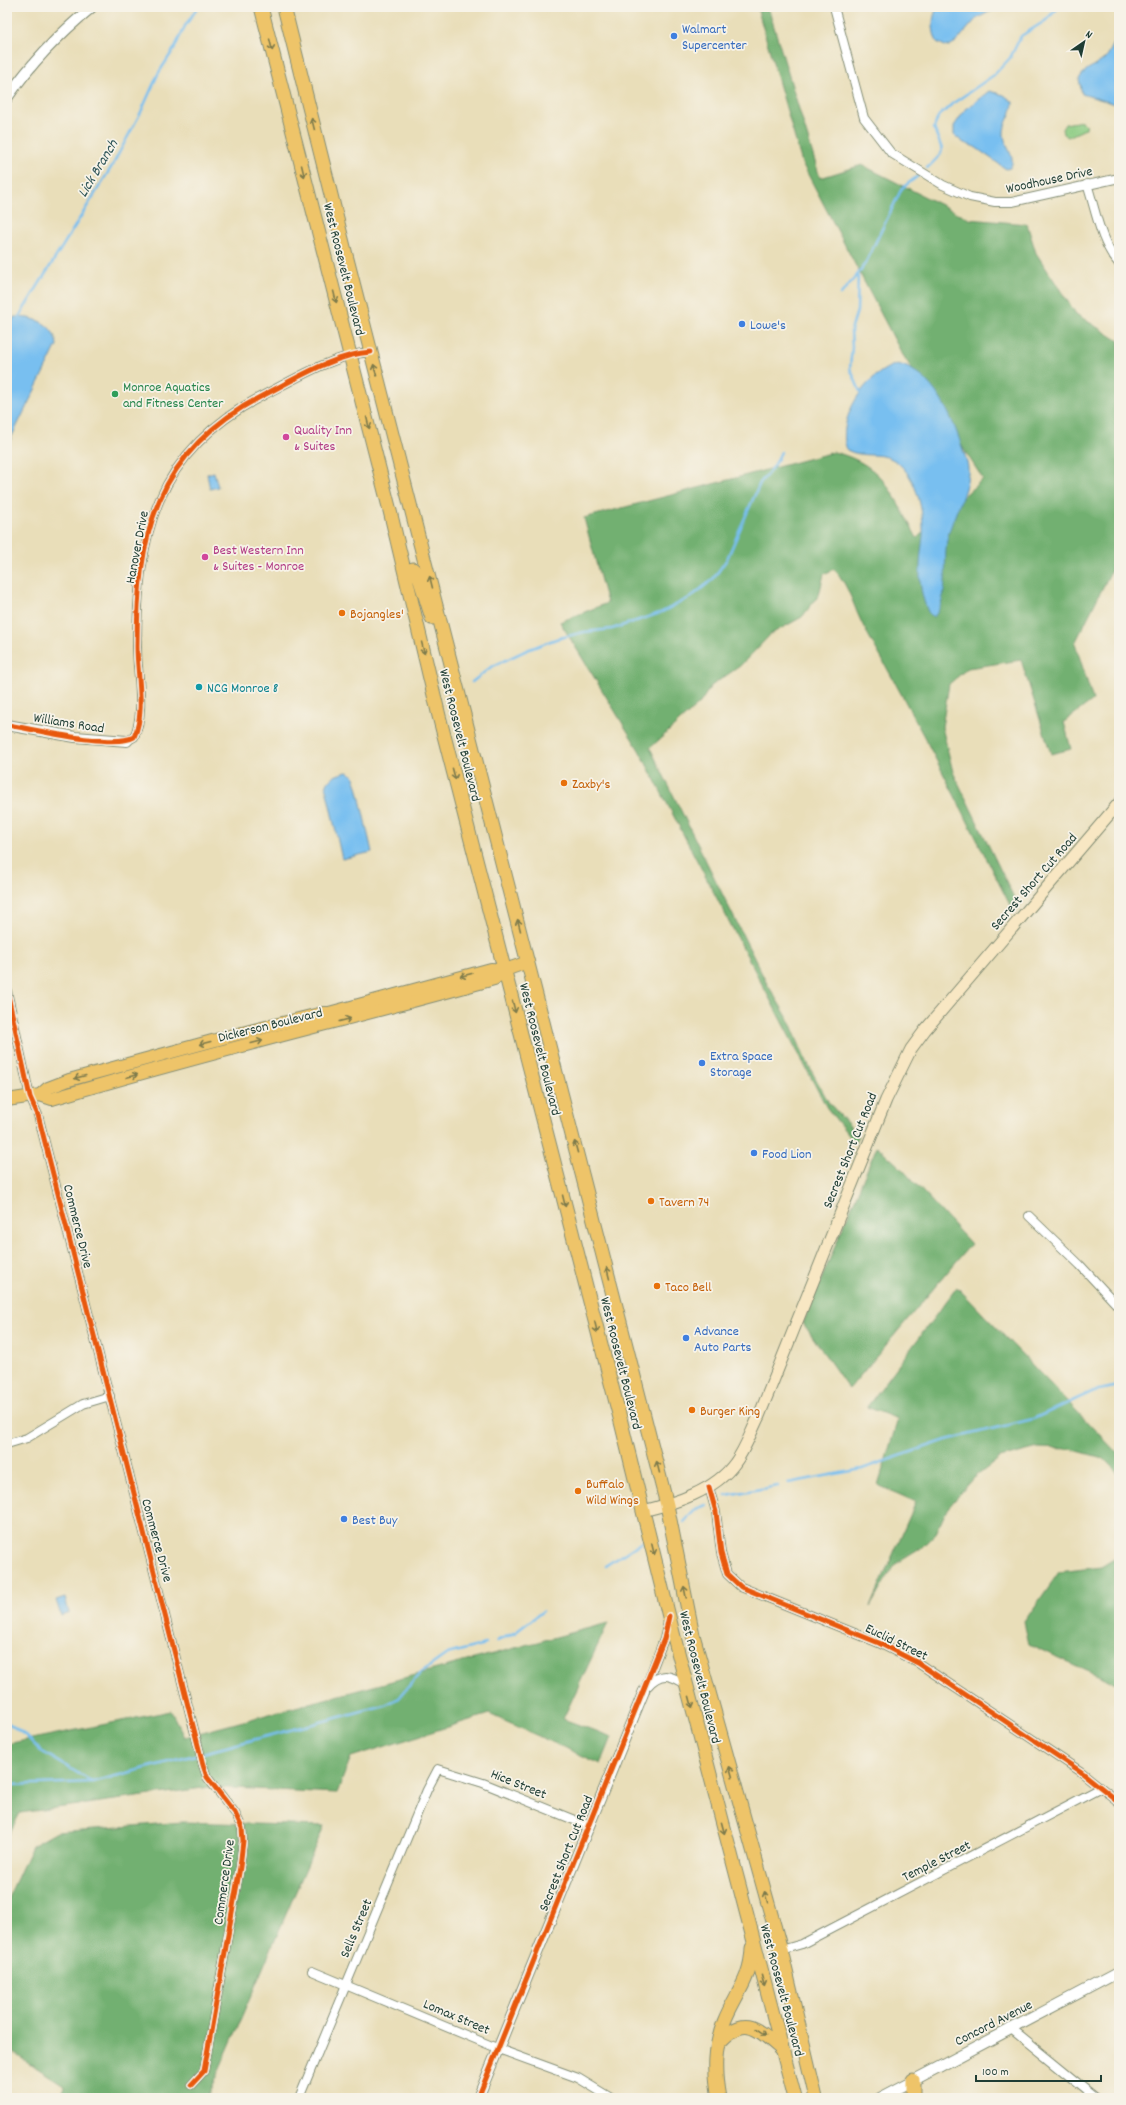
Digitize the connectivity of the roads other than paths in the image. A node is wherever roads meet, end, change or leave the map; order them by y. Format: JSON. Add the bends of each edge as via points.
{"nodes":[{"id":1,"x":92,"y":7,"type":"edge"},
{"id":2,"x":261,"y":7,"type":"edge"},
{"id":3,"x":284,"y":7,"type":"edge"},
{"id":4,"x":834,"y":7,"type":"edge"},
{"id":5,"x":7,"y":98,"type":"edge"},
{"id":6,"x":1119,"y":178,"type":"edge"},
{"id":7,"x":1087,"y":184,"type":"junction"},
{"id":8,"x":1119,"y":264,"type":"edge"},
{"id":9,"x":371,"y":352,"type":"junction"},
{"id":10,"x":351,"y":355,"type":"junction"},
{"id":11,"x":404,"y":571,"type":"junction"},
{"id":12,"x":455,"y":677,"type":"junction"},
{"id":13,"x":7,"y":725,"type":"edge"},
{"id":14,"x":7,"y":728,"type":"edge"},
{"id":15,"x":127,"y":741,"type":"joint"},
{"id":16,"x":1119,"y":803,"type":"edge"},
{"id":17,"x":528,"y":962,"type":"junction"},
{"id":18,"x":505,"y":970,"type":"junction"},
{"id":19,"x":7,"y":991,"type":"edge"},
{"id":20,"x":329,"y":1013,"type":"junction"},
{"id":21,"x":280,"y":1037,"type":"junction"},
{"id":22,"x":35,"y":1096,"type":"junction"},
{"id":23,"x":7,"y":1100,"type":"edge"},
{"id":24,"x":1028,"y":1216,"type":"dead end"},
{"id":25,"x":1119,"y":1307,"type":"edge"},
{"id":26,"x":110,"y":1396,"type":"junction"},
{"id":27,"x":7,"y":1444,"type":"edge"},
{"id":28,"x":709,"y":1486,"type":"junction"},
{"id":29,"x":668,"y":1505,"type":"junction"},
{"id":30,"x":643,"y":1511,"type":"junction"},
{"id":31,"x":669,"y":1616,"type":"junction"},
{"id":32,"x":686,"y":1685,"type":"junction"},
{"id":33,"x":644,"y":1691,"type":"junction"},
{"id":34,"x":438,"y":1769,"type":"joint"},
{"id":35,"x":1101,"y":1788,"type":"junction"},
{"id":36,"x":1119,"y":1802,"type":"edge"},
{"id":37,"x":589,"y":1826,"type":"junction"},
{"id":38,"x":752,"y":1938,"type":"junction"},
{"id":39,"x":781,"y":1950,"type":"junction"},
{"id":40,"x":312,"y":1971,"type":"dead end"},
{"id":41,"x":1119,"y":1972,"type":"edge"},
{"id":42,"x":345,"y":1985,"type":"junction"},
{"id":43,"x":735,"y":2002,"type":"junction"},
{"id":44,"x":1010,"y":2028,"type":"junction"},
{"id":45,"x":728,"y":2032,"type":"junction"},
{"id":46,"x":717,"y":2045,"type":"junction"},
{"id":47,"x":498,"y":2048,"type":"junction"},
{"id":48,"x":781,"y":2049,"type":"junction"},
{"id":49,"x":913,"y":2080,"type":"junction"},
{"id":50,"x":191,"y":2085,"type":"dead end"},
{"id":51,"x":299,"y":2098,"type":"edge"},
{"id":52,"x":478,"y":2098,"type":"edge"},
{"id":53,"x":611,"y":2098,"type":"edge"},
{"id":54,"x":720,"y":2098,"type":"edge"},
{"id":55,"x":795,"y":2098,"type":"edge"},
{"id":56,"x":816,"y":2098,"type":"edge"},
{"id":57,"x":880,"y":2098,"type":"edge"},
{"id":58,"x":914,"y":2098,"type":"edge"},
{"id":59,"x":1096,"y":2098,"type":"edge"}],
"edges":[{"from":1,"to":5,"type":"street","via":[[52,43],[18,81]]},
{"from":2,"to":10,"type":"highway","name":"West Roosevelt Boulevard","one_way":true},
{"from":9,"to":3,"type":"highway","name":"West Roosevelt Boulevard","one_way":true},
{"from":4,"to":7,"type":"street","name":"Woodhouse Drive","via":[[864,118],[892,153],[909,165],[943,186],[970,197],[995,202],[1012,202]]},
{"from":6,"to":7,"type":"street","name":"Woodhouse Drive"},
{"from":7,"to":8,"type":"street","via":[[1102,236],[1111,255]]},
{"from":9,"to":10,"type":"street","name":"Hanover Drive"},
{"from":12,"to":9,"type":"highway","name":"West Roosevelt Boulevard","one_way":true},
{"from":10,"to":11,"type":"highway","name":"West Roosevelt Boulevard","one_way":true},
{"from":10,"to":15,"type":"street","name":"Hanover Drive","via":[[306,374],[231,413],[189,451],[175,471],[158,502],[142,561],[137,648],[140,716],[134,737]]},
{"from":11,"to":12,"type":"highway","via":[[413,569],[419,577],[437,634]]},
{"from":11,"to":18,"type":"highway","name":"West Roosevelt Boulevard","one_way":true},
{"from":17,"to":12,"type":"highway","name":"West Roosevelt Boulevard","one_way":true},
{"from":13,"to":14,"type":"street"},
{"from":13,"to":15,"type":"street","name":"Williams Road","via":[[75,737]]},
{"from":16,"to":28,"type":"main road","name":"Secrest Short Cut Road","via":[[911,1049],[886,1100],[759,1416],[735,1464]]},
{"from":17,"to":18,"type":"main road","name":"Dickerson Boulevard"},
{"from":29,"to":17,"type":"highway","name":"West Roosevelt Boulevard","one_way":true},
{"from":18,"to":20,"type":"main road","name":"Dickerson Boulevard","one_way":true,"via":[[491,969]]},
{"from":21,"to":18,"type":"main road","name":"Dickerson Boulevard","one_way":true,"via":[[494,979]]},
{"from":18,"to":30,"type":"highway","name":"West Roosevelt Boulevard","one_way":true},
{"from":19,"to":22,"type":"street","name":"Commerce Drive"},
{"from":20,"to":21,"type":"main road","via":[[326,1019],[290,1030]]},
{"from":20,"to":22,"type":"main road","name":"Dickerson Boulevard","one_way":true,"via":[[242,1033],[69,1080]]},
{"from":22,"to":21,"type":"main road","name":"Dickerson Boulevard","one_way":true,"via":[[52,1099]]},
{"from":22,"to":23,"type":"main road","name":"Dickerson Boulevard"},
{"from":22,"to":26,"type":"street","name":"Commerce Drive"},
{"from":24,"to":25,"type":"street","via":[[1080,1265]]},
{"from":26,"to":27,"type":"street","via":[[83,1404],[27,1438]]},
{"from":26,"to":50,"type":"street","name":"Commerce Drive","via":[[203,1764],[207,1777],[235,1813],[242,1828],[240,1867],[204,2071]]},
{"from":28,"to":29,"type":"main road","name":"Secrest Short Cut Road"},
{"from":28,"to":35,"type":"street","name":"Euclid Street","via":[[716,1512],[721,1553],[728,1574],[741,1587],[879,1642],[918,1663],[1080,1771]]},
{"from":29,"to":30,"type":"main road","name":"Secrest Short Cut Road"},
{"from":39,"to":29,"type":"highway","name":"West Roosevelt Boulevard","one_way":true,"via":[[693,1635]]},
{"from":30,"to":31,"type":"highway","name":"West Roosevelt Boulevard","one_way":true},
{"from":31,"to":32,"type":"highway","name":"West Roosevelt Boulevard"},
{"from":31,"to":33,"type":"street","name":"Secrest Short Cut Road","via":[[664,1639]]},
{"from":32,"to":33,"type":"street","name":"Secrest Short Cut Road","via":[[675,1677],[664,1676],[654,1680]]},
{"from":32,"to":38,"type":"highway","name":"West Roosevelt Boulevard","one_way":true},
{"from":33,"to":37,"type":"street","name":"Secrest Short Cut Road"},
{"from":34,"to":37,"type":"street","name":"Hice Street","via":[[483,1783]]},
{"from":34,"to":42,"type":"street","name":"Sells Street"},
{"from":35,"to":36,"type":"street","name":"Euclid Street"},
{"from":35,"to":39,"type":"street","name":"Temple Street","via":[[802,1944]]},
{"from":37,"to":47,"type":"street","name":"Secrest Short Cut Road"},
{"from":38,"to":43,"type":"highway","via":[[747,1978]]},
{"from":38,"to":48,"type":"highway","name":"West Roosevelt Boulevard","one_way":true},
{"from":39,"to":56,"type":"highway","name":"West Roosevelt Boulevard"},
{"from":40,"to":42,"type":"street","name":"Lomax Street"},
{"from":41,"to":44,"type":"street","name":"Concord Avenue"},
{"from":42,"to":47,"type":"street","name":"Lomax Street"},
{"from":42,"to":51,"type":"street","name":"Sells Street"},
{"from":43,"to":45,"type":"highway","via":[[740,2010]]},
{"from":43,"to":46,"type":"highway","via":[[724,2021]]},
{"from":44,"to":49,"type":"street","name":"Concord Avenue"},
{"from":44,"to":59,"type":"street"},
{"from":45,"to":46,"type":"highway"},
{"from":45,"to":48,"type":"highway","one_way":true,"via":[[741,2027],[752,2027]]},
{"from":46,"to":54,"type":"highway","via":[[715,2078]]},
{"from":47,"to":52,"type":"street","name":"Secrest Short Cut Road"},
{"from":47,"to":53,"type":"street","name":"Lomax Street","via":[[578,2078]]},
{"from":48,"to":55,"type":"highway","name":"West Roosevelt Boulevard"},
{"from":49,"to":57,"type":"street","name":"Concord Avenue"},
{"from":49,"to":58,"type":"highway"}]}
